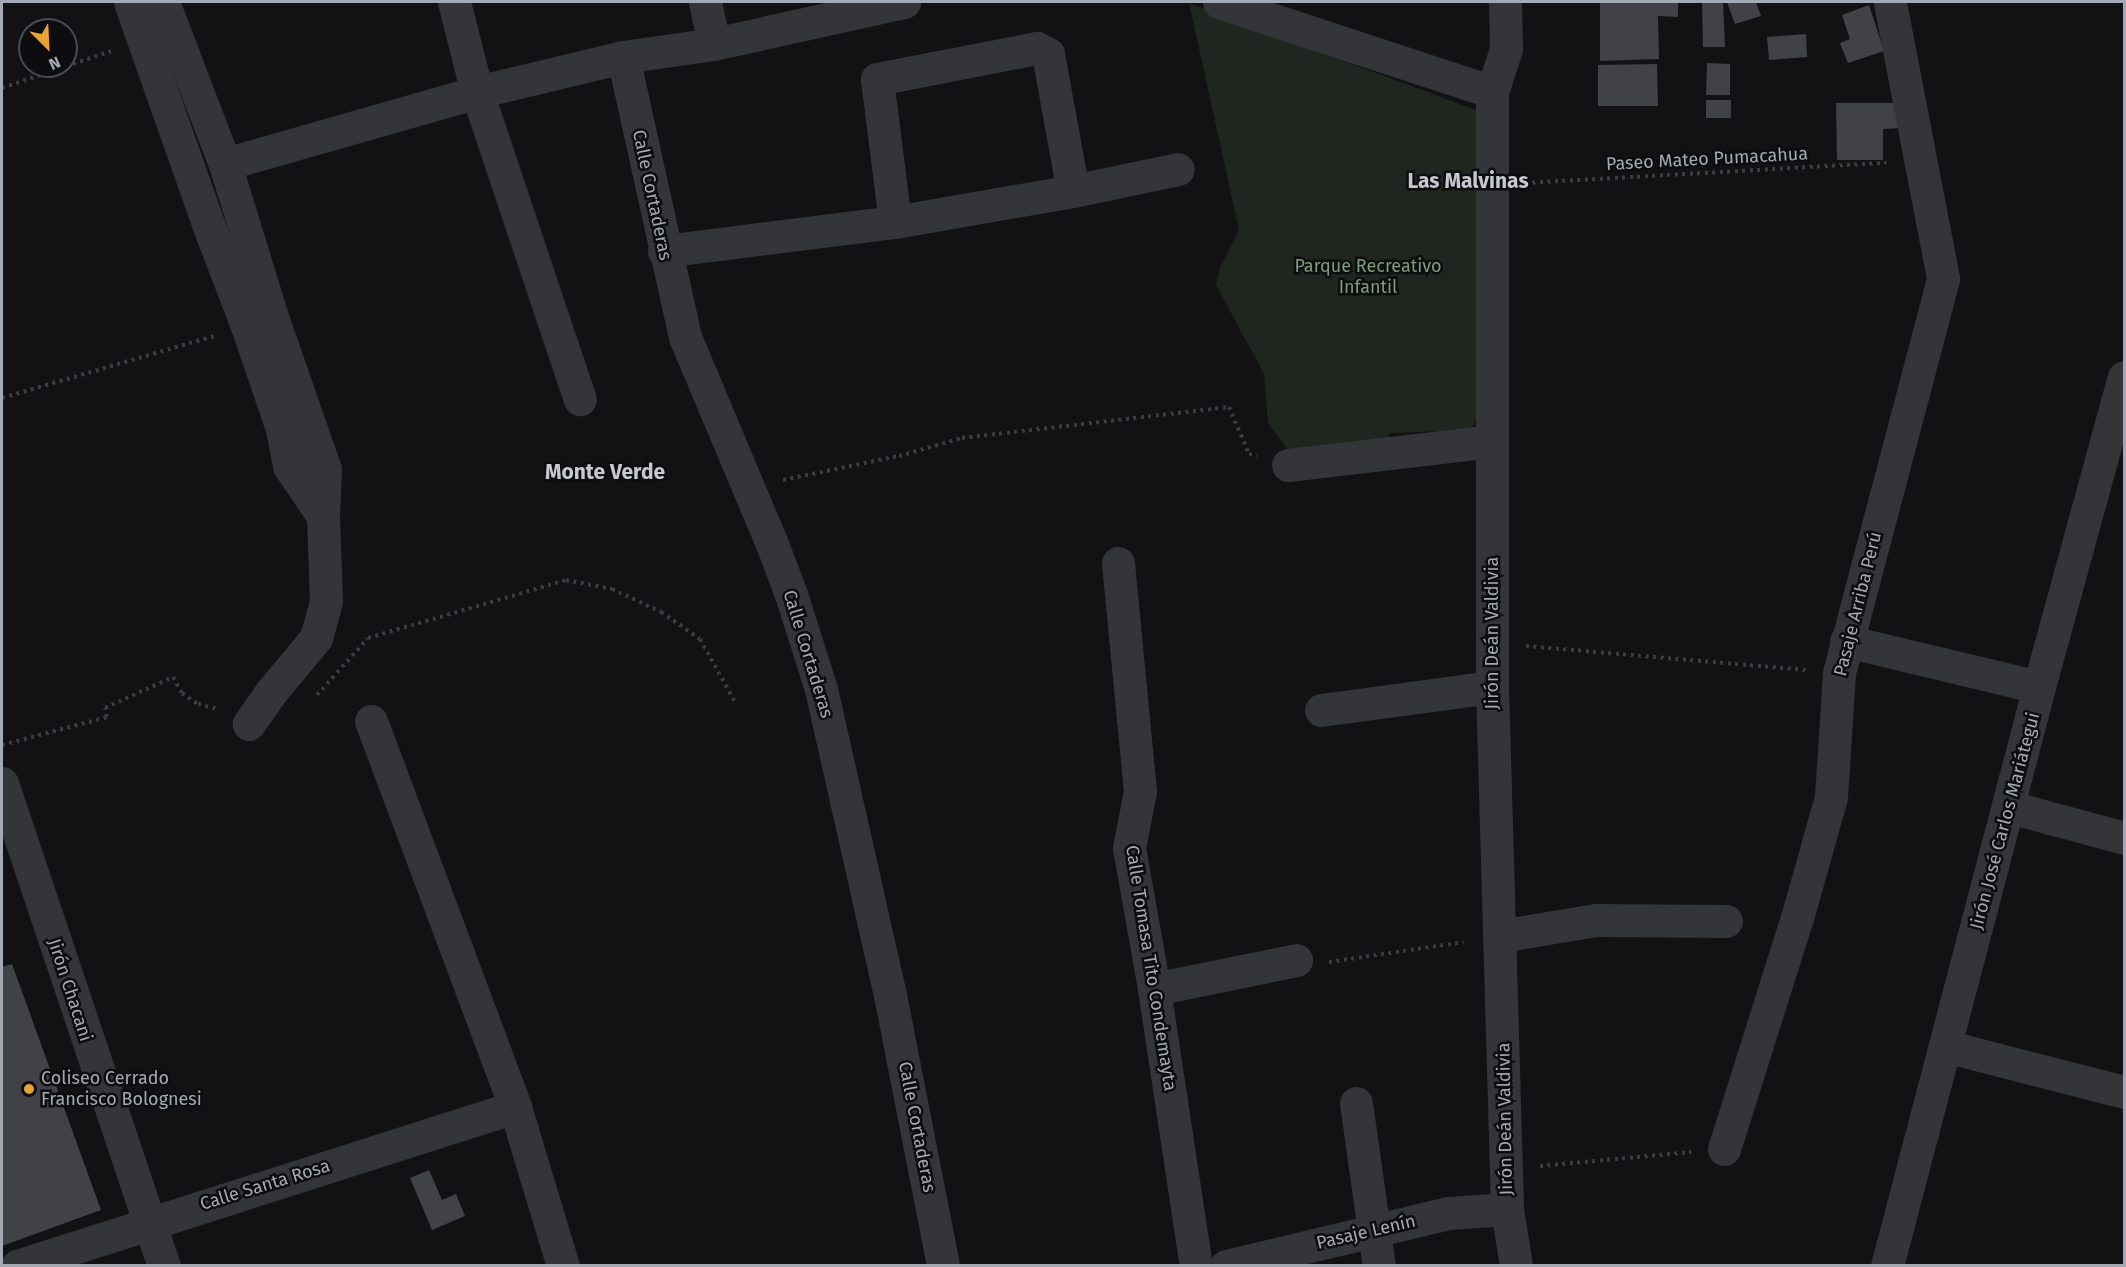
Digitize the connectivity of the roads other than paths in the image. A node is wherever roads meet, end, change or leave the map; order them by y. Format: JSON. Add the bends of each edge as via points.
{"nodes":[{"id":1,"x":130,"y":2,"type":"edge"},
{"id":2,"x":163,"y":2,"type":"edge"},
{"id":3,"x":454,"y":2,"type":"edge"},
{"id":4,"x":705,"y":2,"type":"edge"},
{"id":5,"x":904,"y":2,"type":"edge"},
{"id":6,"x":1219,"y":2,"type":"edge"},
{"id":7,"x":1505,"y":2,"type":"edge"},
{"id":8,"x":1890,"y":2,"type":"edge"},
{"id":9,"x":714,"y":44,"type":"junction"},
{"id":10,"x":622,"y":57,"type":"junction"},
{"id":11,"x":477,"y":92,"type":"junction"},
{"id":12,"x":1492,"y":92,"type":"junction"},
{"id":13,"x":225,"y":164,"type":"junction"},
{"id":14,"x":1178,"y":169,"type":"dead end"},
{"id":15,"x":1073,"y":191,"type":"junction"},
{"id":16,"x":895,"y":222,"type":"junction"},
{"id":17,"x":664,"y":251,"type":"junction"},
{"id":18,"x":2124,"y":377,"type":"edge"},
{"id":19,"x":580,"y":399,"type":"dead end"},
{"id":20,"x":1492,"y":441,"type":"junction"},
{"id":21,"x":1288,"y":465,"type":"road end"},
{"id":22,"x":322,"y":516,"type":"junction"},
{"id":23,"x":1118,"y":563,"type":"dead end"},
{"id":24,"x":1846,"y":641,"type":"junction"},
{"id":25,"x":1492,"y":687,"type":"junction"},
{"id":26,"x":2039,"y":687,"type":"junction"},
{"id":27,"x":1321,"y":710,"type":"dead end"},
{"id":28,"x":371,"y":721,"type":"dead end"},
{"id":29,"x":249,"y":724,"type":"road end"},
{"id":30,"x":2,"y":783,"type":"edge"},
{"id":31,"x":2010,"y":807,"type":"junction"},
{"id":32,"x":2124,"y":838,"type":"edge"},
{"id":33,"x":1726,"y":921,"type":"dead end"},
{"id":34,"x":1500,"y":936,"type":"junction"},
{"id":35,"x":1311,"y":961,"type":"road end"},
{"id":36,"x":1154,"y":989,"type":"junction"},
{"id":37,"x":1945,"y":1046,"type":"junction"},
{"id":38,"x":2124,"y":1092,"type":"edge"},
{"id":39,"x":1356,"y":1103,"type":"dead end"},
{"id":40,"x":514,"y":1107,"type":"junction"},
{"id":41,"x":1724,"y":1149,"type":"road end"},
{"id":42,"x":1508,"y":1209,"type":"junction"},
{"id":43,"x":147,"y":1222,"type":"junction"},
{"id":44,"x":1374,"y":1229,"type":"junction"},
{"id":45,"x":17,"y":1266,"type":"edge"},
{"id":46,"x":164,"y":1266,"type":"edge"},
{"id":47,"x":564,"y":1266,"type":"edge"},
{"id":48,"x":943,"y":1266,"type":"edge"},
{"id":49,"x":1196,"y":1266,"type":"edge"},
{"id":50,"x":1226,"y":1266,"type":"edge"},
{"id":51,"x":1379,"y":1266,"type":"edge"},
{"id":52,"x":1516,"y":1266,"type":"edge"},
{"id":53,"x":1887,"y":1266,"type":"edge"}],
"edges":[{"from":1,"to":22,"type":"street","via":[[247,326],[282,429],[289,466]]},
{"from":2,"to":13,"type":"street"},
{"from":3,"to":11,"type":"street"},
{"from":4,"to":9,"type":"street"},
{"from":5,"to":9,"type":"street"},
{"from":6,"to":12,"type":"street"},
{"from":7,"to":12,"type":"street","name":"Jirón Deán Valdivia","via":[[1506,49]]},
{"from":8,"to":24,"type":"street","name":"Pasaje Arriba Perú","via":[[1943,279]]},
{"from":9,"to":10,"type":"street"},
{"from":10,"to":11,"type":"street"},
{"from":10,"to":17,"type":"street","name":"Calle Cortaderas"},
{"from":11,"to":13,"type":"street"},
{"from":11,"to":19,"type":"street"},
{"from":12,"to":20,"type":"street","name":"Jirón Deán Valdivia"},
{"from":13,"to":22,"type":"street","via":[[325,469]]},
{"from":14,"to":15,"type":"street"},
{"from":15,"to":16,"type":"street"},
{"from":15,"to":16,"type":"street","via":[[1048,54],[1037,48],[877,79]]},
{"from":16,"to":17,"type":"street"},
{"from":17,"to":48,"type":"street","name":"Calle Cortaderas","via":[[688,346],[791,594],[821,689],[890,995]]},
{"from":18,"to":26,"type":"street","name":"Jirón José Carlos Mariátegui"},
{"from":20,"to":21,"type":"street"},
{"from":20,"to":25,"type":"street","name":"Jirón Deán Valdivia"},
{"from":22,"to":29,"type":"street","via":[[326,601],[316,638]]},
{"from":23,"to":36,"type":"street","name":"Calle Tomasa Tito Condemayta","via":[[1140,791],[1129,848]]},
{"from":24,"to":26,"type":"street"},
{"from":24,"to":41,"type":"street","name":"Pasaje Arriba Perú","via":[[1839,673],[1831,797]]},
{"from":25,"to":27,"type":"street"},
{"from":25,"to":34,"type":"street","name":"Jirón Deán Valdivia"},
{"from":26,"to":31,"type":"street","name":"Jirón José Carlos Mariátegui"},
{"from":28,"to":40,"type":"street"},
{"from":30,"to":43,"type":"street","name":"Jirón Chacani"},
{"from":31,"to":32,"type":"street"},
{"from":31,"to":37,"type":"street","name":"Jirón José Carlos Mariátegui"},
{"from":33,"to":34,"type":"street","via":[[1596,920]]},
{"from":34,"to":42,"type":"street","name":"Jirón Deán Valdivia"},
{"from":35,"to":36,"type":"street"},
{"from":36,"to":49,"type":"street","name":"Calle Tomasa Tito Condemayta"},
{"from":37,"to":38,"type":"street"},
{"from":37,"to":53,"type":"street","name":"Jirón José Carlos Mariátegui"},
{"from":39,"to":44,"type":"street"},
{"from":40,"to":43,"type":"street","name":"Calle Santa Rosa"},
{"from":40,"to":47,"type":"street"},
{"from":42,"to":44,"type":"street","name":"Pasaje Lenín","via":[[1448,1213]]},
{"from":42,"to":52,"type":"street","name":"Jirón Deán Valdivia"},
{"from":43,"to":45,"type":"street","name":"Calle Santa Rosa"},
{"from":43,"to":46,"type":"street","name":"Jirón Chacani"},
{"from":44,"to":50,"type":"street","name":"Pasaje Lenín"},
{"from":44,"to":51,"type":"street"}]}
